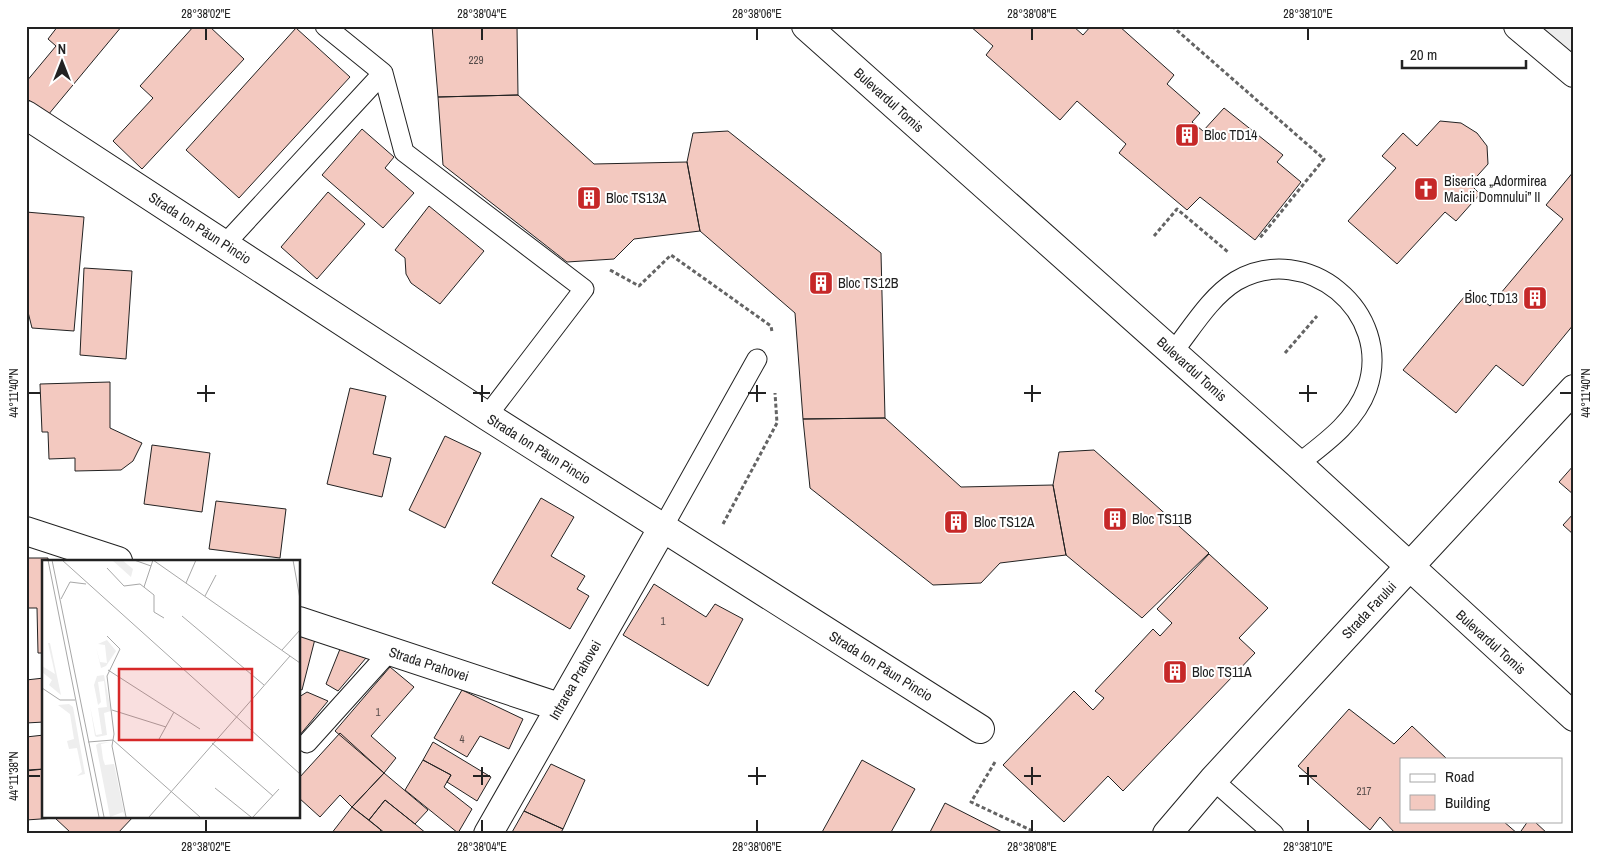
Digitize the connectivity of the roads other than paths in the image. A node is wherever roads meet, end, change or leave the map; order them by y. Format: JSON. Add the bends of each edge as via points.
{"nodes":[{"id":1,"x":325,"y":26,"type":"edge"},
{"id":2,"x":806,"y":26,"type":"edge"},
{"id":3,"x":1518,"y":26,"type":"edge"},
{"id":4,"x":1574,"y":72,"type":"edge"},
{"id":5,"x":383,"y":73,"type":"junction"},
{"id":6,"x":26,"y":115,"type":"edge"},
{"id":7,"x":225,"y":244,"type":"junction"},
{"id":8,"x":1173,"y":352,"type":"junction"},
{"id":9,"x":757,"y":358,"type":"dead end"},
{"id":10,"x":1574,"y":389,"type":"edge"},
{"id":11,"x":487,"y":416,"type":"junction"},
{"id":12,"x":1298,"y":464,"type":"junction"},
{"id":13,"x":663,"y":527,"type":"junction"},
{"id":14,"x":26,"y":531,"type":"edge"},
{"id":15,"x":115,"y":560,"type":"edge"},
{"id":16,"x":1409,"y":567,"type":"junction"},
{"id":17,"x":300,"y":621,"type":"edge"},
{"id":18,"x":390,"y":651,"type":"junction"},
{"id":19,"x":559,"y":707,"type":"junction"},
{"id":20,"x":1574,"y":717,"type":"edge"},
{"id":21,"x":980,"y":729,"type":"dead end"},
{"id":22,"x":307,"y":743,"type":"dead end"},
{"id":23,"x":1213,"y":780,"type":"junction"},
{"id":24,"x":488,"y":834,"type":"edge"},
{"id":25,"x":1167,"y":834,"type":"edge"},
{"id":26,"x":1274,"y":834,"type":"edge"}],
"edges":[{"from":1,"to":5,"type":"lane"},
{"from":2,"to":8,"type":"street","name":"Bulevardul Tomis"},
{"from":3,"to":4,"type":"street"},
{"from":5,"to":7,"type":"lane"},
{"from":5,"to":11,"type":"lane","via":[[404,152],[584,289]]},
{"from":6,"to":7,"type":"street","name":"Strada Ion Păun Pincio"},
{"from":7,"to":11,"type":"street","name":"Strada Ion Păun Pincio"},
{"from":8,"to":12,"type":"street","name":"Bulevardul Tomis"},
{"from":8,"to":12,"type":"lane","via":[[1220,294],[1257,272],[1300,272],[1339,290],[1354,306],[1364,325],[1370,346],[1367,388],[1358,408],[1344,425]]},
{"from":9,"to":13,"type":"lane"},
{"from":10,"to":16,"type":"street","name":"Strada Farului"},
{"from":11,"to":13,"type":"street","name":"Strada Ion Păun Pincio"},
{"from":12,"to":16,"type":"street","name":"Bulevardul Tomis"},
{"from":13,"to":19,"type":"street","name":"Intrarea Prahovei"},
{"from":13,"to":21,"type":"street","name":"Strada Ion Păun Pincio"},
{"from":14,"to":15,"type":"street"},
{"from":16,"to":20,"type":"street","name":"Bulevardul Tomis"},
{"from":16,"to":23,"type":"street","name":"Strada Farului"},
{"from":17,"to":18,"type":"street","name":"Strada Prahovei"},
{"from":18,"to":19,"type":"street","name":"Strada Prahovei"},
{"from":18,"to":22,"type":"lane"},
{"from":19,"to":24,"type":"street","name":"Intrarea Prahovei"},
{"from":23,"to":25,"type":"street","name":"Strada Farului"},
{"from":23,"to":26,"type":"lane"}]}
